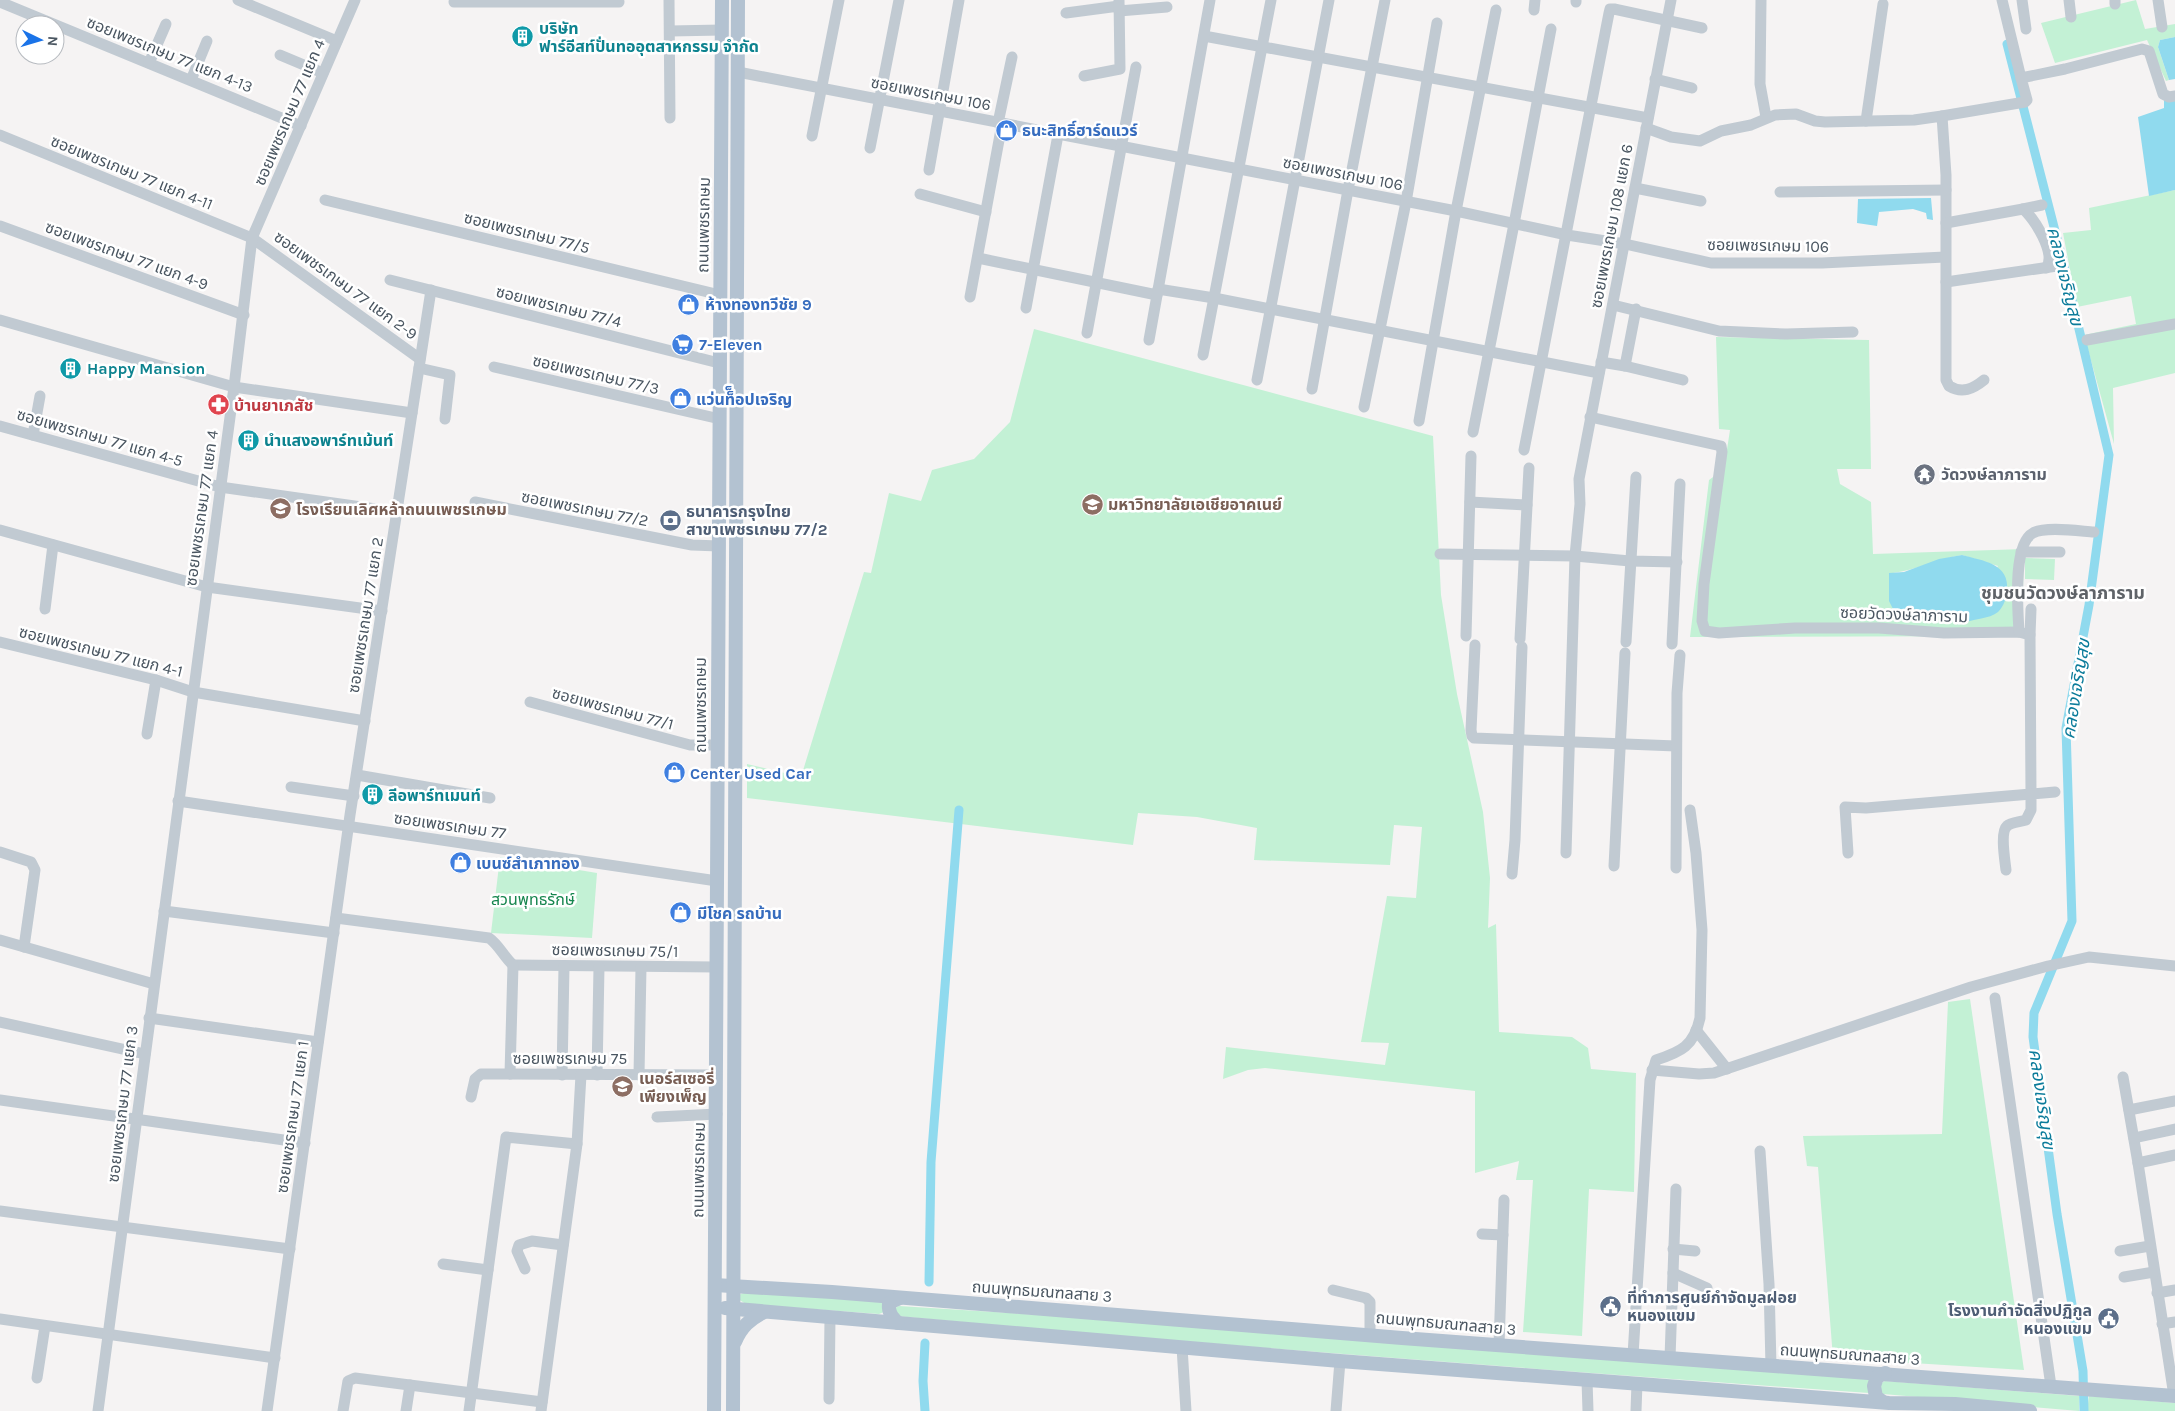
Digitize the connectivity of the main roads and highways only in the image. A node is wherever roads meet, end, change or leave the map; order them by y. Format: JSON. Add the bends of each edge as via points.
{"nodes":[{"id":1,"x":722,"y":0,"type":"edge"},
{"id":2,"x":738,"y":0,"type":"edge"},
{"id":3,"x":719,"y":363,"type":"junction"},
{"id":4,"x":737,"y":366,"type":"junction"},
{"id":5,"x":717,"y":791,"type":"junction"},
{"id":6,"x":735,"y":792,"type":"junction"},
{"id":7,"x":733,"y":1256,"type":"junction"},
{"id":8,"x":715,"y":1285,"type":"junction"},
{"id":9,"x":733,"y":1287,"type":"junction"},
{"id":10,"x":771,"y":1288,"type":"junction"},
{"id":11,"x":900,"y":1298,"type":"junction"},
{"id":12,"x":714,"y":1308,"type":"junction"},
{"id":13,"x":733,"y":1308,"type":"junction"},
{"id":14,"x":764,"y":1312,"type":"junction"},
{"id":15,"x":898,"y":1323,"type":"junction"},
{"id":16,"x":733,"y":1347,"type":"junction"},
{"id":17,"x":1885,"y":1374,"type":"junction"},
{"id":18,"x":2174,"y":1396,"type":"edge"},
{"id":19,"x":1883,"y":1402,"type":"junction"},
{"id":20,"x":1955,"y":1408,"type":"edge"},
{"id":21,"x":714,"y":1411,"type":"edge"},
{"id":22,"x":733,"y":1411,"type":"edge"},
{"id":23,"x":2030,"y":1411,"type":"edge"}],
"edges":[{"from":1,"to":3,"type":"main road","name":"ถนนเพชรเกษม"},
{"from":2,"to":4,"type":"main road","name":"ถนนเพชรเกษม"},
{"from":3,"to":4,"type":"main road"},
{"from":3,"to":5,"type":"main road","name":"ถนนเพชรเกษม"},
{"from":4,"to":6,"type":"main road","name":"ถนนเพชรเกษม"},
{"from":5,"to":6,"type":"main road"},
{"from":5,"to":8,"type":"main road","name":"ถนนเพชรเกษม"},
{"from":6,"to":7,"type":"main road","name":"ถนนเพชรเกษม"},
{"from":7,"to":9,"type":"main road","name":"ถนนเพชรเกษม"},
{"from":7,"to":10,"type":"main road","via":[[740,1272]]},
{"from":8,"to":9,"type":"main road","name":"ถนนพุทธมณฑลสาย 3"},
{"from":8,"to":12,"type":"main road","name":"ถนนเพชรเกษม"},
{"from":9,"to":10,"type":"main road","name":"ถนนพุทธมณฑลสาย 3"},
{"from":9,"to":13,"type":"main road","name":"ถนนเพชรเกษม"},
{"from":10,"to":11,"type":"main road","name":"ถนนพุทธมณฑลสาย 3"},
{"from":11,"to":15,"type":"main road","via":[[889,1303],[888,1308]]},
{"from":11,"to":17,"type":"main road","name":"ถนนพุทธมณฑลสาย 3"},
{"from":12,"to":13,"type":"main road"},
{"from":12,"to":21,"type":"main road","name":"ถนนเพชรเกษม"},
{"from":13,"to":14,"type":"main road"},
{"from":13,"to":16,"type":"main road","name":"ถนนเพชรเกษม"},
{"from":14,"to":15,"type":"main road"},
{"from":14,"to":16,"type":"main road","via":[[739,1330]]},
{"from":15,"to":19,"type":"main road","via":[[1340,1361]]},
{"from":16,"to":22,"type":"main road","name":"ถนนเพชรเกษม"},
{"from":17,"to":18,"type":"main road","name":"ถนนพุทธมณฑลสาย 3"},
{"from":17,"to":19,"type":"main road","via":[[1876,1377],[1874,1386],[1876,1397]]},
{"from":19,"to":20,"type":"main road"},
{"from":20,"to":23,"type":"main road"}]}
